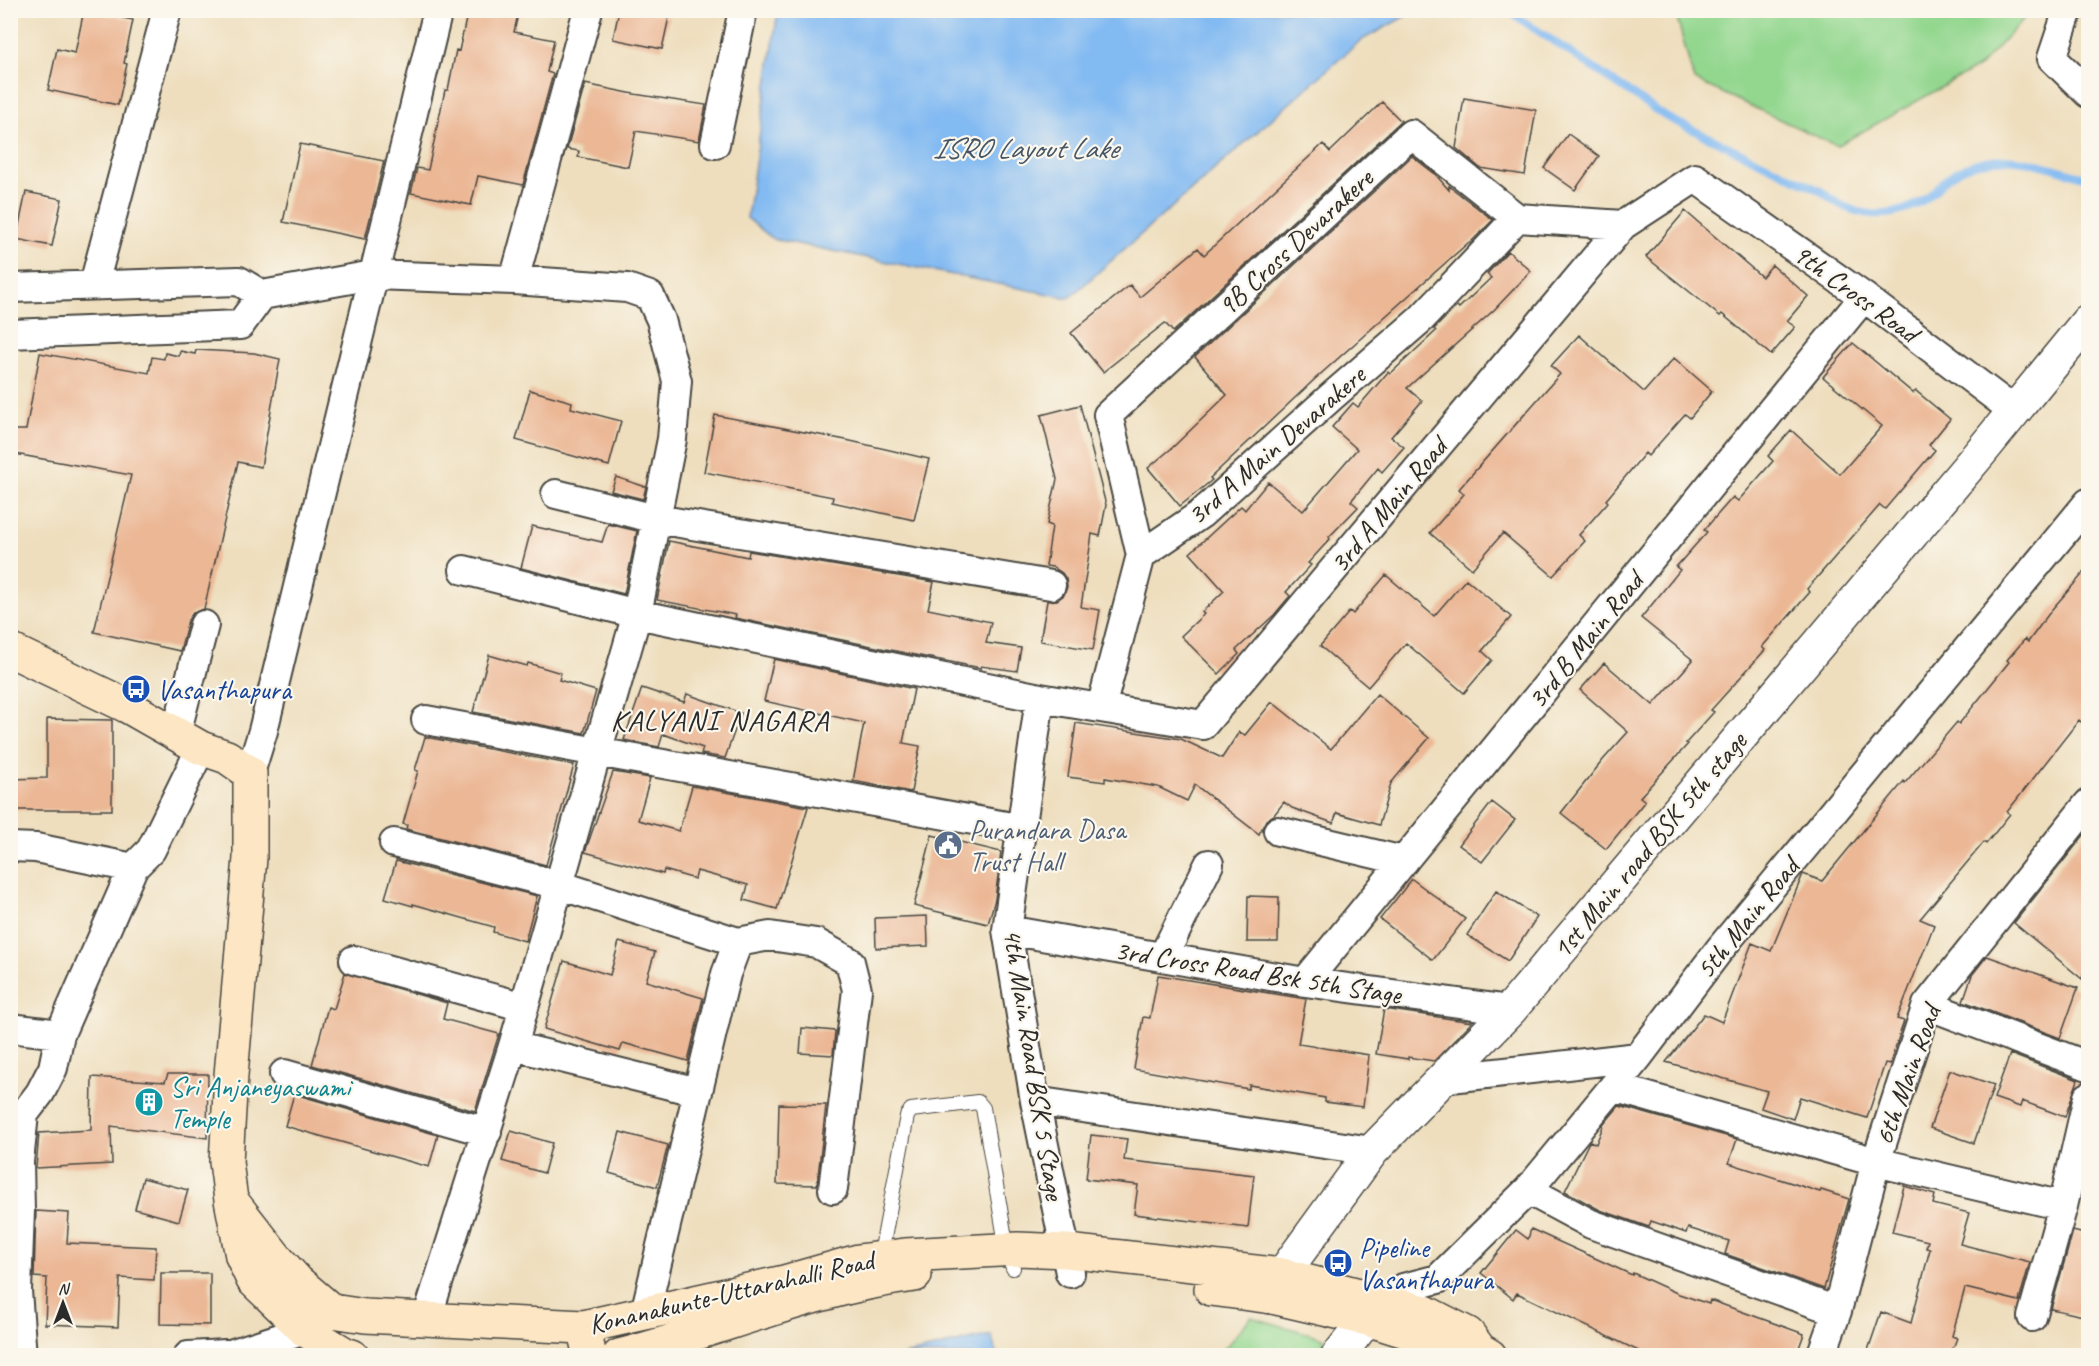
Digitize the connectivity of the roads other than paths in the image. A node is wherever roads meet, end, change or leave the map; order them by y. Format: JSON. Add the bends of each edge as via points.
{"nodes":[{"id":1,"x":167,"y":10,"type":"edge"},
{"id":2,"x":438,"y":10,"type":"edge"},
{"id":3,"x":588,"y":10,"type":"edge"},
{"id":4,"x":743,"y":10,"type":"edge"},
{"id":5,"x":2068,"y":10,"type":"edge"},
{"id":6,"x":2088,"y":93,"type":"edge"},
{"id":7,"x":715,"y":144,"type":"dead end"},
{"id":8,"x":1695,"y":178,"type":"joint"},
{"id":9,"x":1517,"y":218,"type":"junction"},
{"id":10,"x":1623,"y":225,"type":"junction"},
{"id":11,"x":373,"y":275,"type":"junction"},
{"id":12,"x":514,"y":280,"type":"junction"},
{"id":13,"x":94,"y":284,"type":"junction"},
{"id":14,"x":10,"y":288,"type":"edge"},
{"id":15,"x":262,"y":295,"type":"junction"},
{"id":16,"x":1864,"y":297,"type":"junction"},
{"id":17,"x":2088,"y":321,"type":"edge"},
{"id":18,"x":10,"y":334,"type":"edge"},
{"id":19,"x":2014,"y":411,"type":"junction"},
{"id":20,"x":556,"y":494,"type":"dead end"},
{"id":21,"x":2088,"y":503,"type":"edge"},
{"id":22,"x":656,"y":519,"type":"junction"},
{"id":23,"x":1141,"y":555,"type":"junction"},
{"id":24,"x":464,"y":570,"type":"dead end"},
{"id":25,"x":1051,"y":585,"type":"dead end"},
{"id":26,"x":637,"y":614,"type":"junction"},
{"id":27,"x":204,"y":625,"type":"dead end"},
{"id":28,"x":10,"y":650,"type":"edge"},
{"id":29,"x":1040,"y":698,"type":"junction"},
{"id":30,"x":1101,"y":708,"type":"junction"},
{"id":31,"x":426,"y":720,"type":"dead end"},
{"id":32,"x":189,"y":741,"type":"junction"},
{"id":33,"x":597,"y":752,"type":"junction"},
{"id":34,"x":250,"y":773,"type":"junction"},
{"id":35,"x":2088,"y":804,"type":"edge"},
{"id":36,"x":1023,"y":829,"type":"junction"},
{"id":37,"x":1278,"y":831,"type":"dead end"},
{"id":38,"x":394,"y":843,"type":"dead end"},
{"id":39,"x":10,"y":847,"type":"edge"},
{"id":40,"x":1404,"y":861,"type":"junction"},
{"id":41,"x":1209,"y":864,"type":"dead end"},
{"id":42,"x":133,"y":868,"type":"junction"},
{"id":43,"x":559,"y":885,"type":"junction"},
{"id":44,"x":1007,"y":930,"type":"junction"},
{"id":45,"x":738,"y":942,"type":"junction"},
{"id":46,"x":1163,"y":957,"type":"junction"},
{"id":47,"x":354,"y":960,"type":"dead end"},
{"id":48,"x":1305,"y":982,"type":"junction"},
{"id":49,"x":1927,"y":1005,"type":"junction"},
{"id":50,"x":524,"y":1007,"type":"junction"},
{"id":51,"x":1510,"y":1010,"type":"junction"},
{"id":52,"x":10,"y":1028,"type":"edge"},
{"id":53,"x":60,"y":1034,"type":"junction"},
{"id":54,"x":513,"y":1046,"type":"junction"},
{"id":55,"x":1638,"y":1057,"type":"junction"},
{"id":56,"x":2088,"y":1066,"type":"edge"},
{"id":57,"x":284,"y":1074,"type":"dead end"},
{"id":58,"x":1442,"y":1079,"type":"junction"},
{"id":59,"x":1613,"y":1087,"type":"junction"},
{"id":60,"x":698,"y":1092,"type":"junction"},
{"id":61,"x":2088,"y":1097,"type":"edge"},
{"id":62,"x":1035,"y":1101,"type":"junction"},
{"id":63,"x":487,"y":1132,"type":"junction"},
{"id":64,"x":1372,"y":1151,"type":"junction"},
{"id":65,"x":1876,"y":1162,"type":"junction"},
{"id":66,"x":833,"y":1189,"type":"dead end"},
{"id":67,"x":1528,"y":1190,"type":"junction"},
{"id":68,"x":231,"y":1200,"type":"junction"},
{"id":69,"x":2063,"y":1206,"type":"junction"},
{"id":70,"x":15,"y":1211,"type":"edge"},
{"id":71,"x":1010,"y":1259,"type":"junction"},
{"id":72,"x":1069,"y":1262,"type":"junction"},
{"id":73,"x":878,"y":1269,"type":"junction"},
{"id":74,"x":1277,"y":1286,"type":"junction"},
{"id":75,"x":1374,"y":1310,"type":"junction"},
{"id":76,"x":332,"y":1311,"type":"junction"},
{"id":77,"x":1837,"y":1311,"type":"junction"},
{"id":78,"x":645,"y":1313,"type":"junction"},
{"id":79,"x":2032,"y":1317,"type":"dead end"},
{"id":80,"x":427,"y":1318,"type":"junction"},
{"id":81,"x":305,"y":1330,"type":"junction"},
{"id":82,"x":586,"y":1341,"type":"edge"},
{"id":83,"x":1485,"y":1353,"type":"edge"},
{"id":84,"x":225,"y":1355,"type":"edge"},
{"id":85,"x":22,"y":1356,"type":"edge"},
{"id":86,"x":188,"y":1356,"type":"edge"},
{"id":87,"x":352,"y":1356,"type":"edge"},
{"id":88,"x":619,"y":1356,"type":"edge"},
{"id":89,"x":1338,"y":1356,"type":"edge"},
{"id":90,"x":1821,"y":1356,"type":"edge"}],
"edges":[{"from":1,"to":13,"type":"street"},
{"from":2,"to":11,"type":"street"},
{"from":3,"to":12,"type":"street"},
{"from":4,"to":7,"type":"street"},
{"from":5,"to":6,"type":"street","via":[[2052,58]]},
{"from":8,"to":10,"type":"street","name":"3rd A Main Road"},
{"from":8,"to":16,"type":"street","name":"9th Cross Road"},
{"from":9,"to":10,"type":"street"},
{"from":9,"to":23,"type":"street","name":"3rd A Main Devarakere","via":[[1421,319],[1201,514]]},
{"from":9,"to":23,"type":"street","name":"9B Cross Devarakere","via":[[1411,134],[1108,415]]},
{"from":10,"to":30,"type":"street","name":"3rd A Main Road","via":[[1203,725]]},
{"from":11,"to":12,"type":"street"},
{"from":11,"to":15,"type":"street"},
{"from":11,"to":34,"type":"street"},
{"from":12,"to":22,"type":"street","via":[[627,288],[650,296],[661,320],[677,381],[672,439]]},
{"from":13,"to":14,"type":"street"},
{"from":13,"to":15,"type":"street","via":[[239,280]]},
{"from":15,"to":18,"type":"street","via":[[240,326]]},
{"from":16,"to":19,"type":"street","name":"9th Cross Road"},
{"from":16,"to":40,"type":"street","name":"3rd B Main Road"},
{"from":17,"to":19,"type":"street","name":"1st Main road BSK 5th stage"},
{"from":19,"to":51,"type":"street","name":"1st Main road BSK 5th stage"},
{"from":20,"to":22,"type":"street"},
{"from":21,"to":55,"type":"street","name":"5th Main Road","via":[[1720,949]]},
{"from":22,"to":25,"type":"street"},
{"from":22,"to":26,"type":"street"},
{"from":23,"to":30,"type":"street"},
{"from":24,"to":26,"type":"street","name":"3rd A Main Road"},
{"from":26,"to":29,"type":"street","name":"3rd A Main Road"},
{"from":26,"to":33,"type":"street"},
{"from":27,"to":32,"type":"street"},
{"from":28,"to":32,"type":"main road","via":[[127,706]]},
{"from":29,"to":30,"type":"street","name":"3rd A Main Road"},
{"from":29,"to":36,"type":"street","name":"4th Main Road BSK 5 Stage"},
{"from":31,"to":33,"type":"street"},
{"from":32,"to":34,"type":"main road","via":[[227,757]]},
{"from":32,"to":42,"type":"street","via":[[151,850]]},
{"from":33,"to":36,"type":"street"},
{"from":33,"to":43,"type":"street"},
{"from":34,"to":68,"type":"main road","via":[[250,858],[226,1162]]},
{"from":35,"to":49,"type":"street","name":"6th Main Road"},
{"from":36,"to":44,"type":"street","name":"4th Main Road BSK 5 Stage"},
{"from":37,"to":40,"type":"street"},
{"from":38,"to":43,"type":"street"},
{"from":39,"to":42,"type":"street","via":[[36,848]]},
{"from":40,"to":48,"type":"street","name":"3rd B Main Road"},
{"from":41,"to":46,"type":"street"},
{"from":42,"to":53,"type":"street"},
{"from":43,"to":45,"type":"street"},
{"from":43,"to":50,"type":"street"},
{"from":44,"to":46,"type":"street","name":"3rd Cross Road Bsk 5th Stage"},
{"from":44,"to":62,"type":"street","name":"4th Main Road BSK 5 Stage"},
{"from":45,"to":60,"type":"street","via":[[726,974]]},
{"from":45,"to":66,"type":"street","via":[[770,936],[816,943],[850,962],[857,990]]},
{"from":46,"to":48,"type":"street","name":"3rd Cross Road Bsk 5th Stage"},
{"from":47,"to":50,"type":"street"},
{"from":48,"to":51,"type":"street","name":"3rd Cross Road Bsk 5th Stage"},
{"from":49,"to":56,"type":"street"},
{"from":49,"to":65,"type":"street","name":"6th Main Road"},
{"from":50,"to":54,"type":"street"},
{"from":51,"to":58,"type":"street","name":"1st Main road BSK 5th stage"},
{"from":52,"to":53,"type":"street"},
{"from":53,"to":70,"type":"street","via":[[53,1068],[24,1114]]},
{"from":54,"to":60,"type":"street"},
{"from":54,"to":63,"type":"street"},
{"from":55,"to":58,"type":"street"},
{"from":55,"to":59,"type":"street","name":"5th Main Road"},
{"from":57,"to":63,"type":"street"},
{"from":58,"to":64,"type":"street","name":"1st Main road BSK 5th stage"},
{"from":59,"to":65,"type":"street"},
{"from":59,"to":67,"type":"street","name":"5th Main Road"},
{"from":60,"to":78,"type":"street"},
{"from":61,"to":69,"type":"street"},
{"from":62,"to":64,"type":"street"},
{"from":62,"to":72,"type":"street","name":"4th Main Road BSK 5 Stage"},
{"from":63,"to":80,"type":"street"},
{"from":64,"to":74,"type":"street","name":"1st Main road BSK 5th stage"},
{"from":65,"to":69,"type":"street"},
{"from":65,"to":77,"type":"street","name":"6th Main Road"},
{"from":67,"to":75,"type":"street","name":"5th Main Road","via":[[1438,1279],[1403,1288]]},
{"from":67,"to":77,"type":"street","via":[[1591,1224]]},
{"from":68,"to":76,"type":"main road","via":[[298,1282]]},
{"from":68,"to":81,"type":"main road","via":[[242,1256],[253,1280]]},
{"from":69,"to":79,"type":"street"},
{"from":70,"to":85,"type":"street"},
{"from":71,"to":72,"type":"main road"},
{"from":71,"to":73,"type":"main road","via":[[973,1268]]},
{"from":71,"to":73,"type":"lane","via":[[983,1108],[978,1102],[911,1110],[907,1116]]},
{"from":72,"to":74,"type":"main road"},
{"from":73,"to":78,"type":"main road","name":"Konanakunte-Uttarahalli Road","via":[[858,1261]]},
{"from":73,"to":88,"type":"main road"},
{"from":74,"to":75,"type":"main road"},
{"from":75,"to":83,"type":"main road","via":[[1462,1349]]},
{"from":75,"to":89,"type":"street"},
{"from":76,"to":80,"type":"main road","name":"Konanakunte-Uttarahalli Road"},
{"from":76,"to":81,"type":"street"},
{"from":77,"to":90,"type":"street","name":"6th Main Road"},
{"from":78,"to":82,"type":"main road","name":"Konanakunte-Uttarahalli Road"},
{"from":80,"to":82,"type":"main road","name":"Konanakunte-Uttarahalli Road"},
{"from":81,"to":84,"type":"street"},
{"from":81,"to":87,"type":"main road"},
{"from":84,"to":86,"type":"street"}]}
